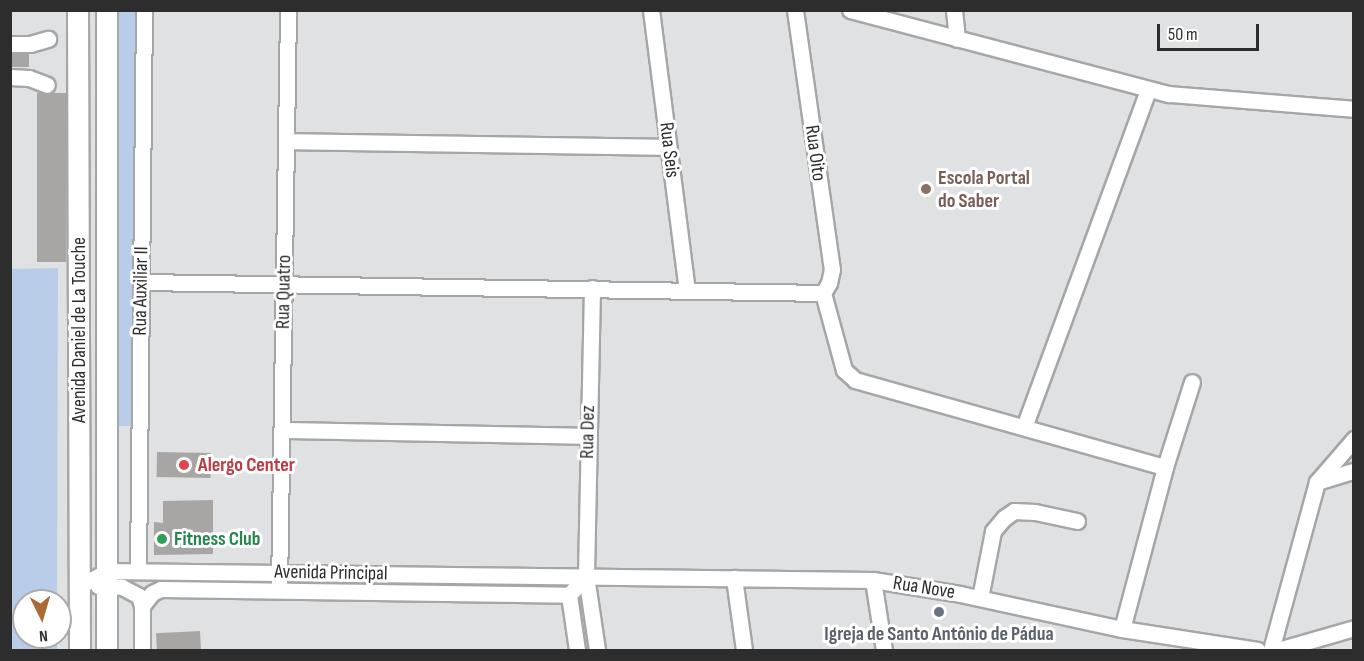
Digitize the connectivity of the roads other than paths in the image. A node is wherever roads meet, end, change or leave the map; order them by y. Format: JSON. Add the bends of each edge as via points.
{"nodes":[{"id":1,"x":107,"y":10,"type":"edge"},
{"id":2,"x":144,"y":10,"type":"edge"},
{"id":3,"x":288,"y":10,"type":"edge"},
{"id":4,"x":651,"y":10,"type":"edge"},
{"id":5,"x":795,"y":10,"type":"edge"},
{"id":6,"x":850,"y":10,"type":"edge"},
{"id":7,"x":954,"y":10,"type":"edge"},
{"id":8,"x":76,"y":17,"type":"edge"},
{"id":9,"x":48,"y":39,"type":"dead end"},
{"id":10,"x":957,"y":39,"type":"junction"},
{"id":11,"x":10,"y":44,"type":"edge"},
{"id":12,"x":10,"y":77,"type":"edge"},
{"id":13,"x":47,"y":85,"type":"dead end"},
{"id":14,"x":1148,"y":90,"type":"junction"},
{"id":15,"x":1353,"y":109,"type":"edge"},
{"id":16,"x":286,"y":141,"type":"junction"},
{"id":17,"x":668,"y":147,"type":"junction"},
{"id":18,"x":141,"y":282,"type":"junction"},
{"id":19,"x":284,"y":285,"type":"junction"},
{"id":20,"x":592,"y":288,"type":"junction"},
{"id":21,"x":687,"y":290,"type":"junction"},
{"id":22,"x":822,"y":293,"type":"junction"},
{"id":23,"x":1192,"y":382,"type":"dead end"},
{"id":24,"x":1024,"y":427,"type":"junction"},
{"id":25,"x":282,"y":430,"type":"junction"},
{"id":26,"x":587,"y":436,"type":"junction"},
{"id":27,"x":1353,"y":440,"type":"edge"},
{"id":28,"x":1165,"y":467,"type":"junction"},
{"id":29,"x":1353,"y":471,"type":"edge"},
{"id":30,"x":1317,"y":482,"type":"junction"},
{"id":31,"x":1077,"y":521,"type":"dead end"},
{"id":32,"x":138,"y":571,"type":"junction"},
{"id":33,"x":280,"y":573,"type":"junction"},
{"id":34,"x":586,"y":576,"type":"junction"},
{"id":35,"x":734,"y":578,"type":"junction"},
{"id":36,"x":107,"y":579,"type":"junction"},
{"id":37,"x":873,"y":580,"type":"junction"},
{"id":38,"x":80,"y":586,"type":"junction"},
{"id":39,"x":279,"y":590,"type":"junction"},
{"id":40,"x":569,"y":595,"type":"junction"},
{"id":41,"x":980,"y":598,"type":"junction"},
{"id":42,"x":142,"y":606,"type":"junction"},
{"id":43,"x":1353,"y":628,"type":"edge"},
{"id":44,"x":1122,"y":629,"type":"junction"},
{"id":45,"x":1330,"y":643,"type":"edge"},
{"id":46,"x":80,"y":651,"type":"edge"},
{"id":47,"x":107,"y":651,"type":"edge"},
{"id":48,"x":142,"y":651,"type":"edge"},
{"id":49,"x":577,"y":651,"type":"edge"},
{"id":50,"x":597,"y":651,"type":"edge"},
{"id":51,"x":744,"y":651,"type":"edge"},
{"id":52,"x":884,"y":651,"type":"edge"},
{"id":53,"x":1257,"y":651,"type":"edge"},
{"id":54,"x":1271,"y":651,"type":"edge"},
{"id":55,"x":1278,"y":651,"type":"edge"}],
"edges":[{"from":1,"to":36,"type":"main road","name":"Avenida Daniel de La Touche"},
{"from":2,"to":18,"type":"street","name":"Rua Auxiliar II"},
{"from":3,"to":16,"type":"street","name":"Rua Quatro"},
{"from":4,"to":17,"type":"street","name":"Rua Seis"},
{"from":5,"to":22,"type":"street","name":"Rua Oito","via":[[832,269]]},
{"from":6,"to":10,"type":"street"},
{"from":7,"to":10,"type":"street"},
{"from":8,"to":38,"type":"main road","name":"Avenida Daniel de La Touche"},
{"from":9,"to":11,"type":"street"},
{"from":10,"to":14,"type":"street"},
{"from":12,"to":13,"type":"street","via":[[29,78]]},
{"from":14,"to":15,"type":"street"},
{"from":14,"to":24,"type":"street"},
{"from":16,"to":17,"type":"street"},
{"from":16,"to":19,"type":"street","name":"Rua Quatro"},
{"from":17,"to":21,"type":"street","name":"Rua Seis"},
{"from":18,"to":19,"type":"street"},
{"from":18,"to":32,"type":"street","name":"Rua Auxiliar II"},
{"from":19,"to":20,"type":"street"},
{"from":19,"to":25,"type":"street","name":"Rua Quatro"},
{"from":20,"to":21,"type":"street"},
{"from":20,"to":26,"type":"street","name":"Rua Dez"},
{"from":21,"to":22,"type":"street"},
{"from":22,"to":24,"type":"street","via":[[844,370],[855,380]]},
{"from":23,"to":28,"type":"street"},
{"from":24,"to":28,"type":"street"},
{"from":25,"to":26,"type":"street"},
{"from":25,"to":33,"type":"street","name":"Rua Quatro"},
{"from":26,"to":34,"type":"street","name":"Rua Dez"},
{"from":27,"to":30,"type":"street"},
{"from":28,"to":44,"type":"street"},
{"from":29,"to":30,"type":"street"},
{"from":30,"to":54,"type":"street"},
{"from":31,"to":41,"type":"street","via":[[1014,511],[1004,518],[993,531]]},
{"from":32,"to":33,"type":"street","name":"Avenida Principal"},
{"from":32,"to":36,"type":"street","name":"Avenida Principal"},
{"from":33,"to":34,"type":"street","name":"Avenida Principal"},
{"from":33,"to":39,"type":"street","name":"Rua Quatro"},
{"from":34,"to":35,"type":"street","name":"Rua Nove"},
{"from":34,"to":40,"type":"street"},
{"from":34,"to":50,"type":"street"},
{"from":35,"to":37,"type":"street","name":"Rua Nove"},
{"from":35,"to":51,"type":"street"},
{"from":36,"to":38,"type":"street","name":"Avenida Principal"},
{"from":36,"to":42,"type":"street","via":[[131,590]]},
{"from":36,"to":47,"type":"main road","name":"Avenida Daniel de La Touche"},
{"from":37,"to":41,"type":"street","name":"Rua Nove"},
{"from":37,"to":52,"type":"street"},
{"from":38,"to":46,"type":"main road","name":"Avenida Daniel de La Touche"},
{"from":39,"to":40,"type":"street","name":"Avenida Principal"},
{"from":39,"to":42,"type":"street","name":"Avenida Principal","via":[[161,589],[152,593]]},
{"from":40,"to":49,"type":"street"},
{"from":41,"to":44,"type":"street","name":"Rua Nove"},
{"from":42,"to":48,"type":"street"},
{"from":43,"to":45,"type":"street"},
{"from":44,"to":53,"type":"street","name":"Rua Nove"},
{"from":45,"to":55,"type":"street"}]}
